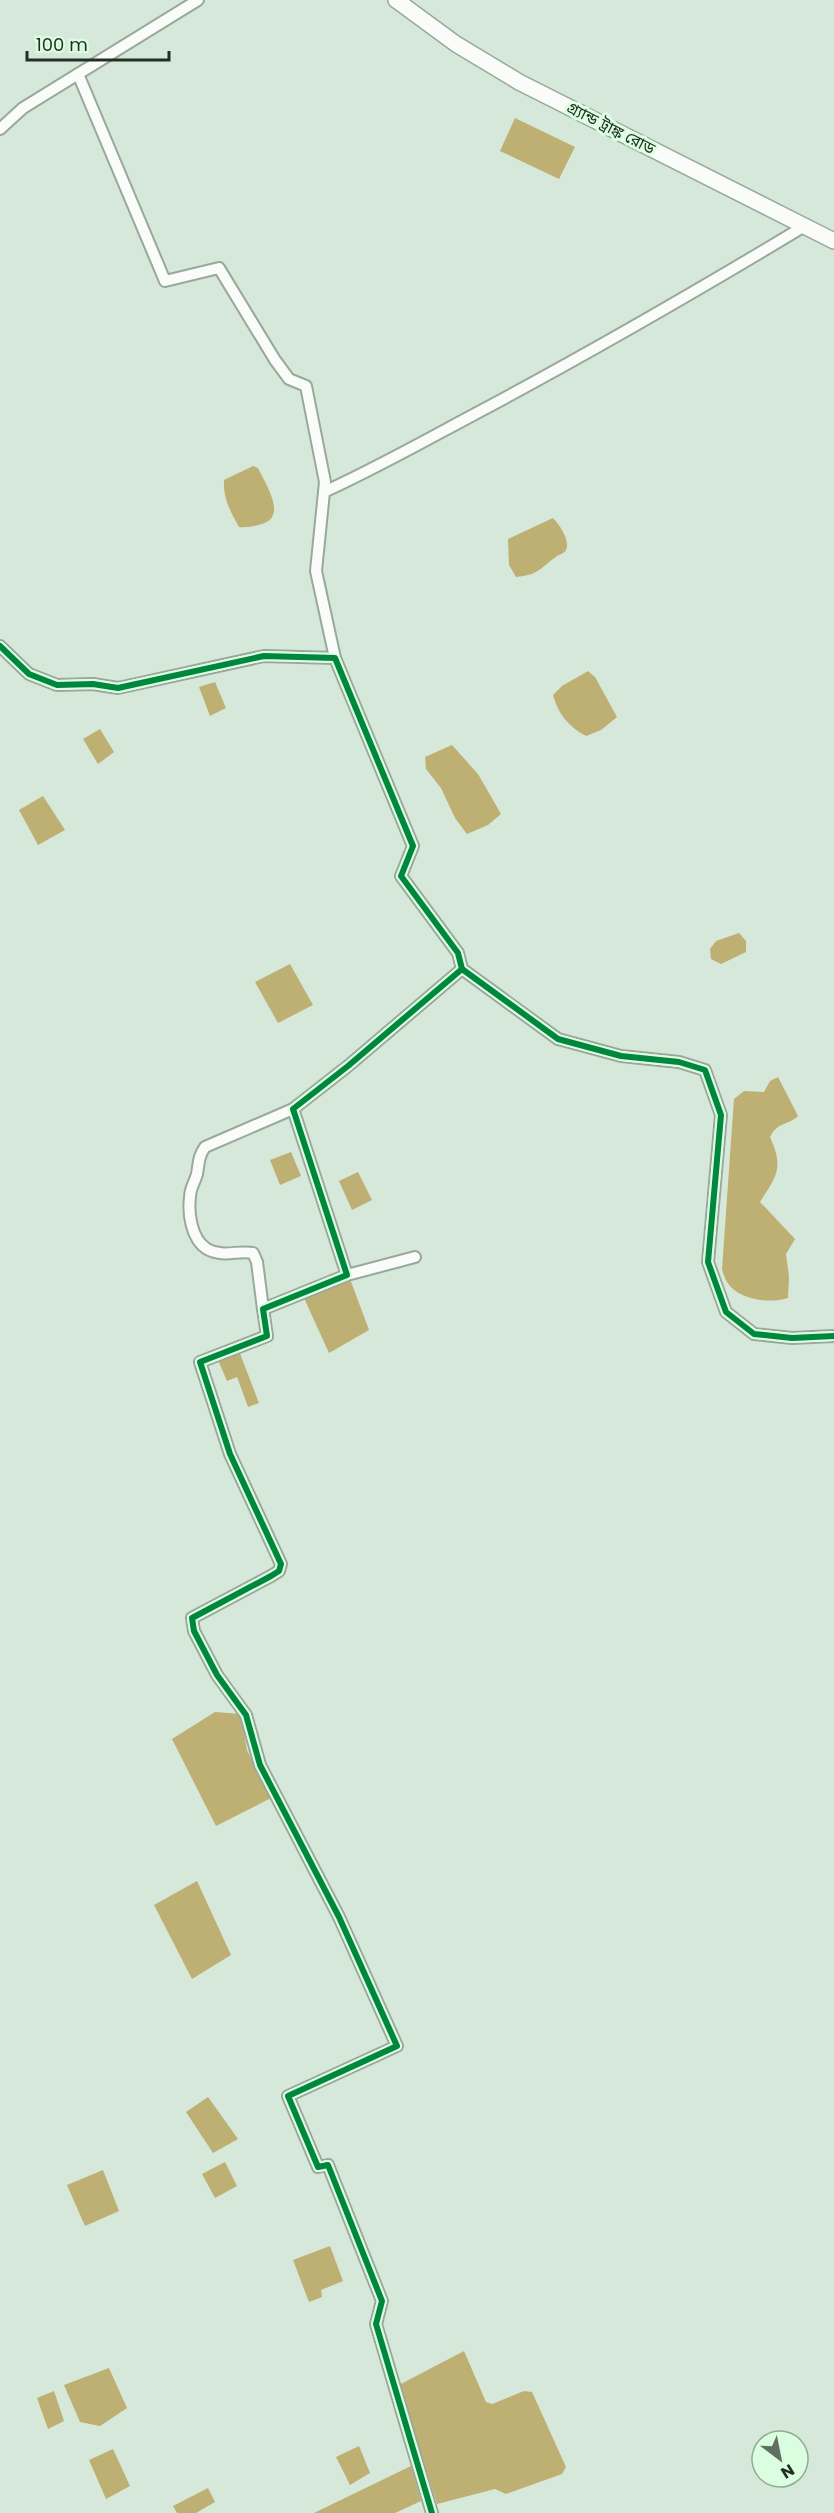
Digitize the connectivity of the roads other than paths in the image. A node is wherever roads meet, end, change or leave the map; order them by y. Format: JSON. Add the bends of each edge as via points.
{"nodes":[{"id":1,"x":198,"y":0,"type":"edge"},
{"id":2,"x":396,"y":0,"type":"edge"},
{"id":3,"x":78,"y":74,"type":"junction"},
{"id":4,"x":0,"y":129,"type":"edge"},
{"id":5,"x":803,"y":227,"type":"junction"},
{"id":6,"x":834,"y":241,"type":"edge"},
{"id":7,"x":324,"y":492,"type":"junction"},
{"id":8,"x":0,"y":646,"type":"edge"},
{"id":9,"x":335,"y":658,"type":"junction"},
{"id":10,"x":462,"y":969,"type":"junction"},
{"id":11,"x":293,"y":1109,"type":"junction"},
{"id":12,"x":415,"y":1257,"type":"dead end"},
{"id":13,"x":347,"y":1275,"type":"junction"},
{"id":14,"x":263,"y":1309,"type":"junction"},
{"id":15,"x":834,"y":1336,"type":"edge"},
{"id":16,"x":432,"y":2513,"type":"edge"}],
"edges":[{"from":1,"to":3,"type":"street"},
{"from":2,"to":5,"type":"highway","name":"গ্র্যান্ড ট্রাঙ্ক রোড","via":[[456,44],[519,82]]},
{"from":3,"to":4,"type":"street","via":[[23,108]]},
{"from":3,"to":7,"type":"street","via":[[165,281],[219,268],[289,379],[306,386]]},
{"from":5,"to":6,"type":"highway","name":"গ্র্যান্ড ট্রাঙ্ক রোড"},
{"from":5,"to":7,"type":"street","via":[[657,315]]},
{"from":7,"to":9,"type":"street","via":[[316,571]]},
{"from":8,"to":9,"type":"street","via":[[29,674],[57,685],[118,688],[264,656]]},
{"from":9,"to":10,"type":"street","via":[[413,846],[401,876],[458,953]]},
{"from":10,"to":11,"type":"street"},
{"from":10,"to":15,"type":"street","via":[[558,1039],[621,1056],[679,1062],[705,1070],[721,1115],[708,1262],[726,1312],[754,1334],[792,1338]]},
{"from":11,"to":13,"type":"street"},
{"from":11,"to":14,"type":"street","via":[[205,1147],[198,1157],[190,1196],[190,1218],[197,1238],[207,1249],[229,1255],[253,1253]]},
{"from":12,"to":13,"type":"street"},
{"from":13,"to":14,"type":"street"},
{"from":14,"to":16,"type":"street","via":[[267,1336],[200,1362],[230,1454],[280,1564],[279,1572],[199,1613],[192,1618],[192,1625],[217,1675],[246,1715],[260,1765],[339,1917],[397,2046],[288,2096],[318,2167],[328,2165],[382,2301],[376,2324]]}]}
